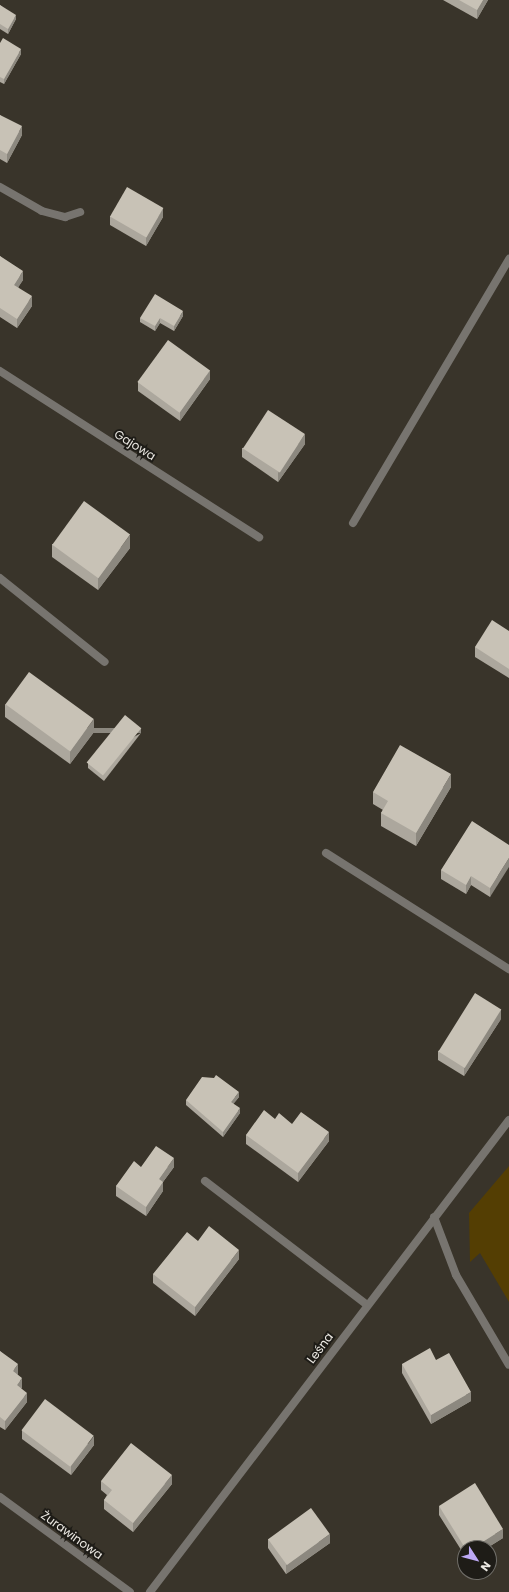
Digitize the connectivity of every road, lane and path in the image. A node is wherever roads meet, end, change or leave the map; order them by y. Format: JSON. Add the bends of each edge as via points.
{"nodes":[{"id":1,"x":0,"y":187,"type":"edge"},
{"id":2,"x":80,"y":212,"type":"dead end"},
{"id":3,"x":509,"y":259,"type":"edge"},
{"id":4,"x":0,"y":371,"type":"edge"},
{"id":5,"x":353,"y":523,"type":"dead end"},
{"id":6,"x":259,"y":538,"type":"dead end"},
{"id":7,"x":0,"y":578,"type":"edge"},
{"id":8,"x":105,"y":662,"type":"dead end"},
{"id":9,"x":326,"y":852,"type":"dead end"},
{"id":10,"x":509,"y":969,"type":"edge"},
{"id":11,"x":509,"y":1120,"type":"edge"},
{"id":12,"x":205,"y":1180,"type":"dead end"},
{"id":13,"x":434,"y":1217,"type":"junction"},
{"id":14,"x":367,"y":1305,"type":"junction"},
{"id":15,"x":509,"y":1365,"type":"edge"},
{"id":16,"x":0,"y":1497,"type":"edge"},
{"id":17,"x":130,"y":1592,"type":"edge"},
{"id":18,"x":150,"y":1592,"type":"edge"}],
"edges":[{"from":1,"to":2,"type":"street","via":[[42,211],[65,217]]},
{"from":3,"to":5,"type":"street"},
{"from":4,"to":6,"type":"street","name":"Gajowa","via":[[70,419]]},
{"from":7,"to":8,"type":"street"},
{"from":9,"to":10,"type":"street"},
{"from":11,"to":13,"type":"street","name":"Leśna"},
{"from":12,"to":14,"type":"street"},
{"from":13,"to":14,"type":"street","name":"Leśna"},
{"from":13,"to":15,"type":"street","via":[[456,1276]]},
{"from":14,"to":18,"type":"street","name":"Leśna"},
{"from":16,"to":17,"type":"street","name":"Żurawinowa"}]}
